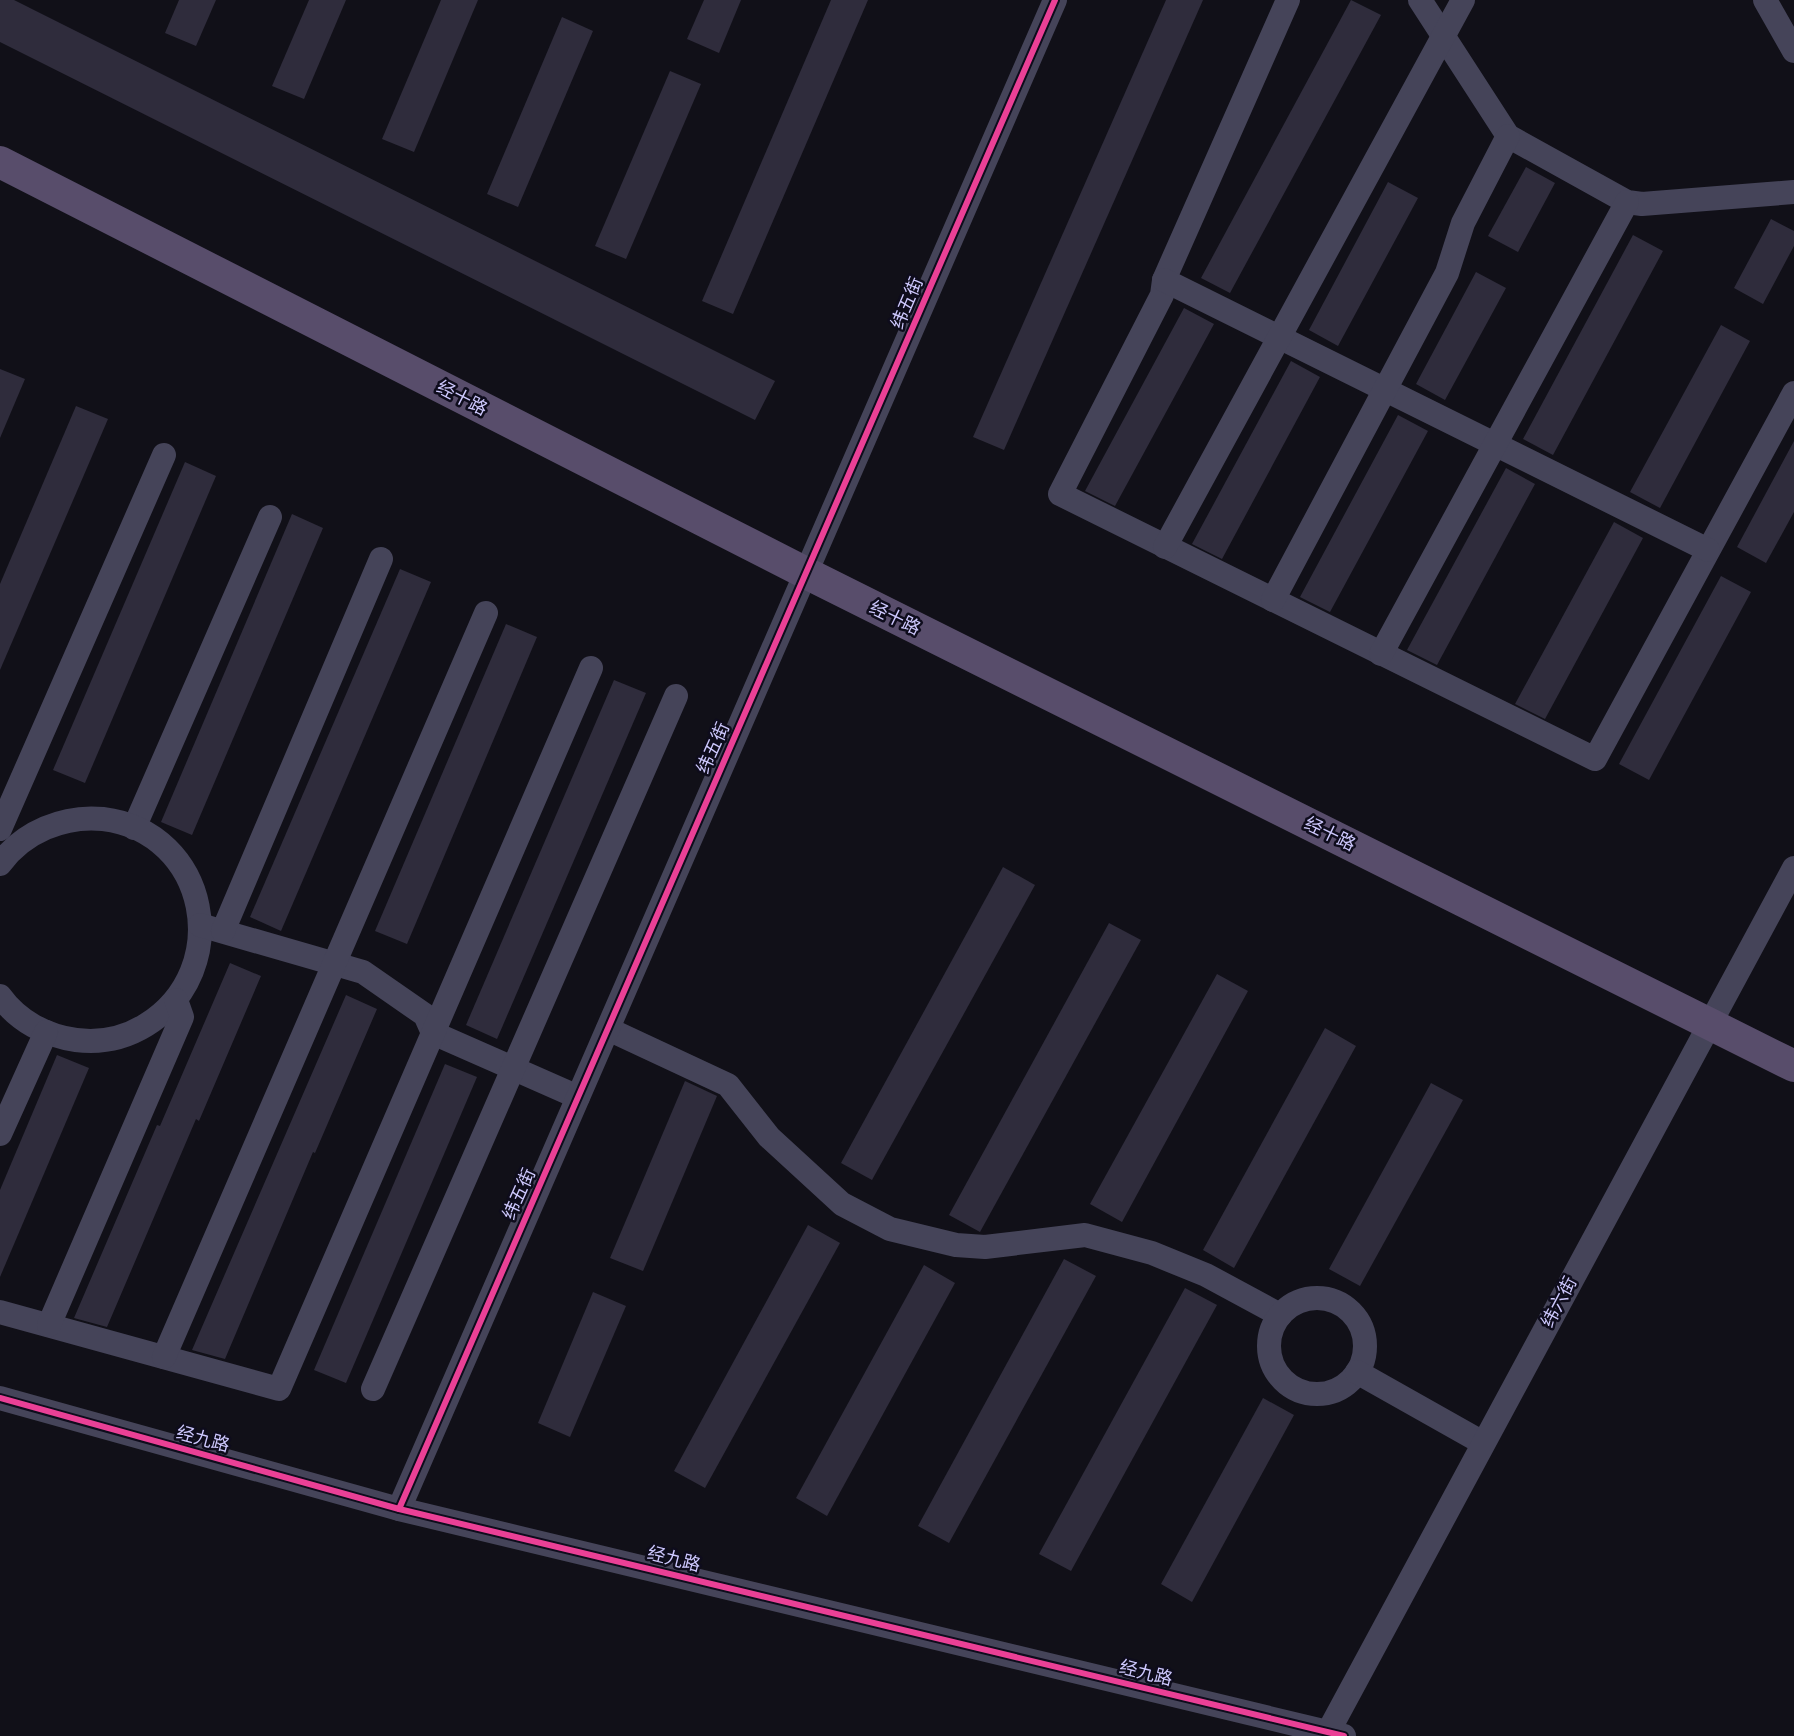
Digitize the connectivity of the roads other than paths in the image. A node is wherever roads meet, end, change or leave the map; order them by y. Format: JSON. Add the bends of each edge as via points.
{"nodes":[{"id":1,"x":1055,"y":0,"type":"edge"},
{"id":2,"x":1288,"y":0,"type":"edge"},
{"id":3,"x":1420,"y":0,"type":"edge"},
{"id":4,"x":1463,"y":0,"type":"edge"},
{"id":5,"x":1765,"y":0,"type":"edge"},
{"id":6,"x":1794,"y":51,"type":"edge"},
{"id":7,"x":1508,"y":135,"type":"junction"},
{"id":8,"x":0,"y":162,"type":"edge"},
{"id":9,"x":1794,"y":192,"type":"edge"},
{"id":10,"x":1627,"y":202,"type":"junction"},
{"id":11,"x":1164,"y":280,"type":"junction"},
{"id":12,"x":1794,"y":393,"type":"edge"},
{"id":13,"x":164,"y":454,"type":"dead end"},
{"id":14,"x":270,"y":517,"type":"dead end"},
{"id":15,"x":1165,"y":547,"type":"junction"},
{"id":16,"x":1708,"y":550,"type":"junction"},
{"id":17,"x":381,"y":559,"type":"dead end"},
{"id":18,"x":806,"y":573,"type":"junction"},
{"id":19,"x":1273,"y":600,"type":"junction"},
{"id":20,"x":486,"y":613,"type":"dead end"},
{"id":21,"x":1381,"y":654,"type":"junction"},
{"id":22,"x":591,"y":668,"type":"dead end"},
{"id":23,"x":676,"y":696,"type":"dead end"},
{"id":24,"x":134,"y":828,"type":"junction"},
{"id":25,"x":0,"y":829,"type":"edge"},
{"id":26,"x":0,"y":864,"type":"edge"},
{"id":27,"x":1794,"y":868,"type":"edge"},
{"id":28,"x":212,"y":928,"type":"junction"},
{"id":29,"x":334,"y":964,"type":"junction"},
{"id":30,"x":0,"y":996,"type":"edge"},
{"id":31,"x":176,"y":1000,"type":"junction"},
{"id":32,"x":1709,"y":1023,"type":"junction"},
{"id":33,"x":608,"y":1029,"type":"junction"},
{"id":34,"x":46,"y":1032,"type":"junction"},
{"id":35,"x":433,"y":1033,"type":"junction"},
{"id":36,"x":1794,"y":1066,"type":"edge"},
{"id":37,"x":513,"y":1068,"type":"junction"},
{"id":38,"x":578,"y":1096,"type":"junction"},
{"id":39,"x":0,"y":1134,"type":"edge"},
{"id":40,"x":0,"y":1312,"type":"edge"},
{"id":41,"x":1280,"y":1315,"type":"junction"},
{"id":42,"x":49,"y":1325,"type":"junction"},
{"id":43,"x":164,"y":1357,"type":"junction"},
{"id":44,"x":1357,"y":1372,"type":"junction"},
{"id":45,"x":374,"y":1389,"type":"dead end"},
{"id":46,"x":0,"y":1398,"type":"edge"},
{"id":47,"x":1483,"y":1443,"type":"junction"},
{"id":48,"x":399,"y":1509,"type":"junction"},
{"id":49,"x":1332,"y":1735,"type":"edge"}],
"edges":[{"from":1,"to":18,"type":"street","name":"纬五街"},
{"from":2,"to":11,"type":"street"},
{"from":3,"to":7,"type":"street"},
{"from":4,"to":15,"type":"street"},
{"from":5,"to":6,"type":"street"},
{"from":7,"to":10,"type":"street"},
{"from":7,"to":19,"type":"street","via":[[1462,223],[1447,273]]},
{"from":8,"to":18,"type":"main road","name":"经十路"},
{"from":9,"to":10,"type":"street"},
{"from":10,"to":21,"type":"street"},
{"from":11,"to":15,"type":"street","via":[[1162,295],[1059,494]]},
{"from":11,"to":16,"type":"street"},
{"from":12,"to":16,"type":"street"},
{"from":13,"to":25,"type":"street"},
{"from":14,"to":24,"type":"street"},
{"from":15,"to":19,"type":"street"},
{"from":16,"to":21,"type":"street","via":[[1595,759]]},
{"from":17,"to":28,"type":"street"},
{"from":18,"to":32,"type":"main road","name":"经十路"},
{"from":18,"to":33,"type":"street","name":"纬五街"},
{"from":19,"to":21,"type":"street"},
{"from":20,"to":29,"type":"street"},
{"from":22,"to":35,"type":"street"},
{"from":23,"to":37,"type":"street"},
{"from":24,"to":26,"type":"street","via":[[112,820],[67,821],[25,839]]},
{"from":24,"to":28,"type":"street","via":[[165,848],[184,872]]},
{"from":27,"to":32,"type":"street","name":"纬六街"},
{"from":28,"to":29,"type":"street"},
{"from":28,"to":31,"type":"street"},
{"from":29,"to":35,"type":"street","via":[[363,972],[425,1015]]},
{"from":29,"to":43,"type":"street"},
{"from":30,"to":34,"type":"street","via":[[25,1021]]},
{"from":31,"to":34,"type":"street","via":[[140,1029],[112,1039],[82,1041]]},
{"from":31,"to":42,"type":"street","via":[[182,1017]]},
{"from":32,"to":36,"type":"main road","name":"经十路"},
{"from":32,"to":47,"type":"street","name":"纬六街"},
{"from":33,"to":38,"type":"street","name":"纬五街"},
{"from":33,"to":41,"type":"street","via":[[728,1085],[769,1137],[842,1204],[890,1229],[956,1245],[985,1247],[1085,1235],[1163,1257]]},
{"from":34,"to":39,"type":"street"},
{"from":35,"to":37,"type":"street"},
{"from":35,"to":43,"type":"street","via":[[279,1389]]},
{"from":37,"to":38,"type":"street"},
{"from":37,"to":45,"type":"street"},
{"from":38,"to":48,"type":"street","name":"纬五街"},
{"from":40,"to":42,"type":"street"},
{"from":41,"to":44,"type":"street","via":[[1306,1299],[1326,1299],[1345,1307],[1363,1332],[1364,1353]]},
{"from":41,"to":44,"type":"street","via":[[1270,1334],[1269,1355],[1277,1374],[1292,1388],[1312,1394],[1333,1392]]},
{"from":42,"to":43,"type":"street"},
{"from":44,"to":47,"type":"street"},
{"from":46,"to":48,"type":"street","name":"经九路"},
{"from":47,"to":49,"type":"street","name":"纬六街"},
{"from":48,"to":49,"type":"street","name":"经九路"}]}
